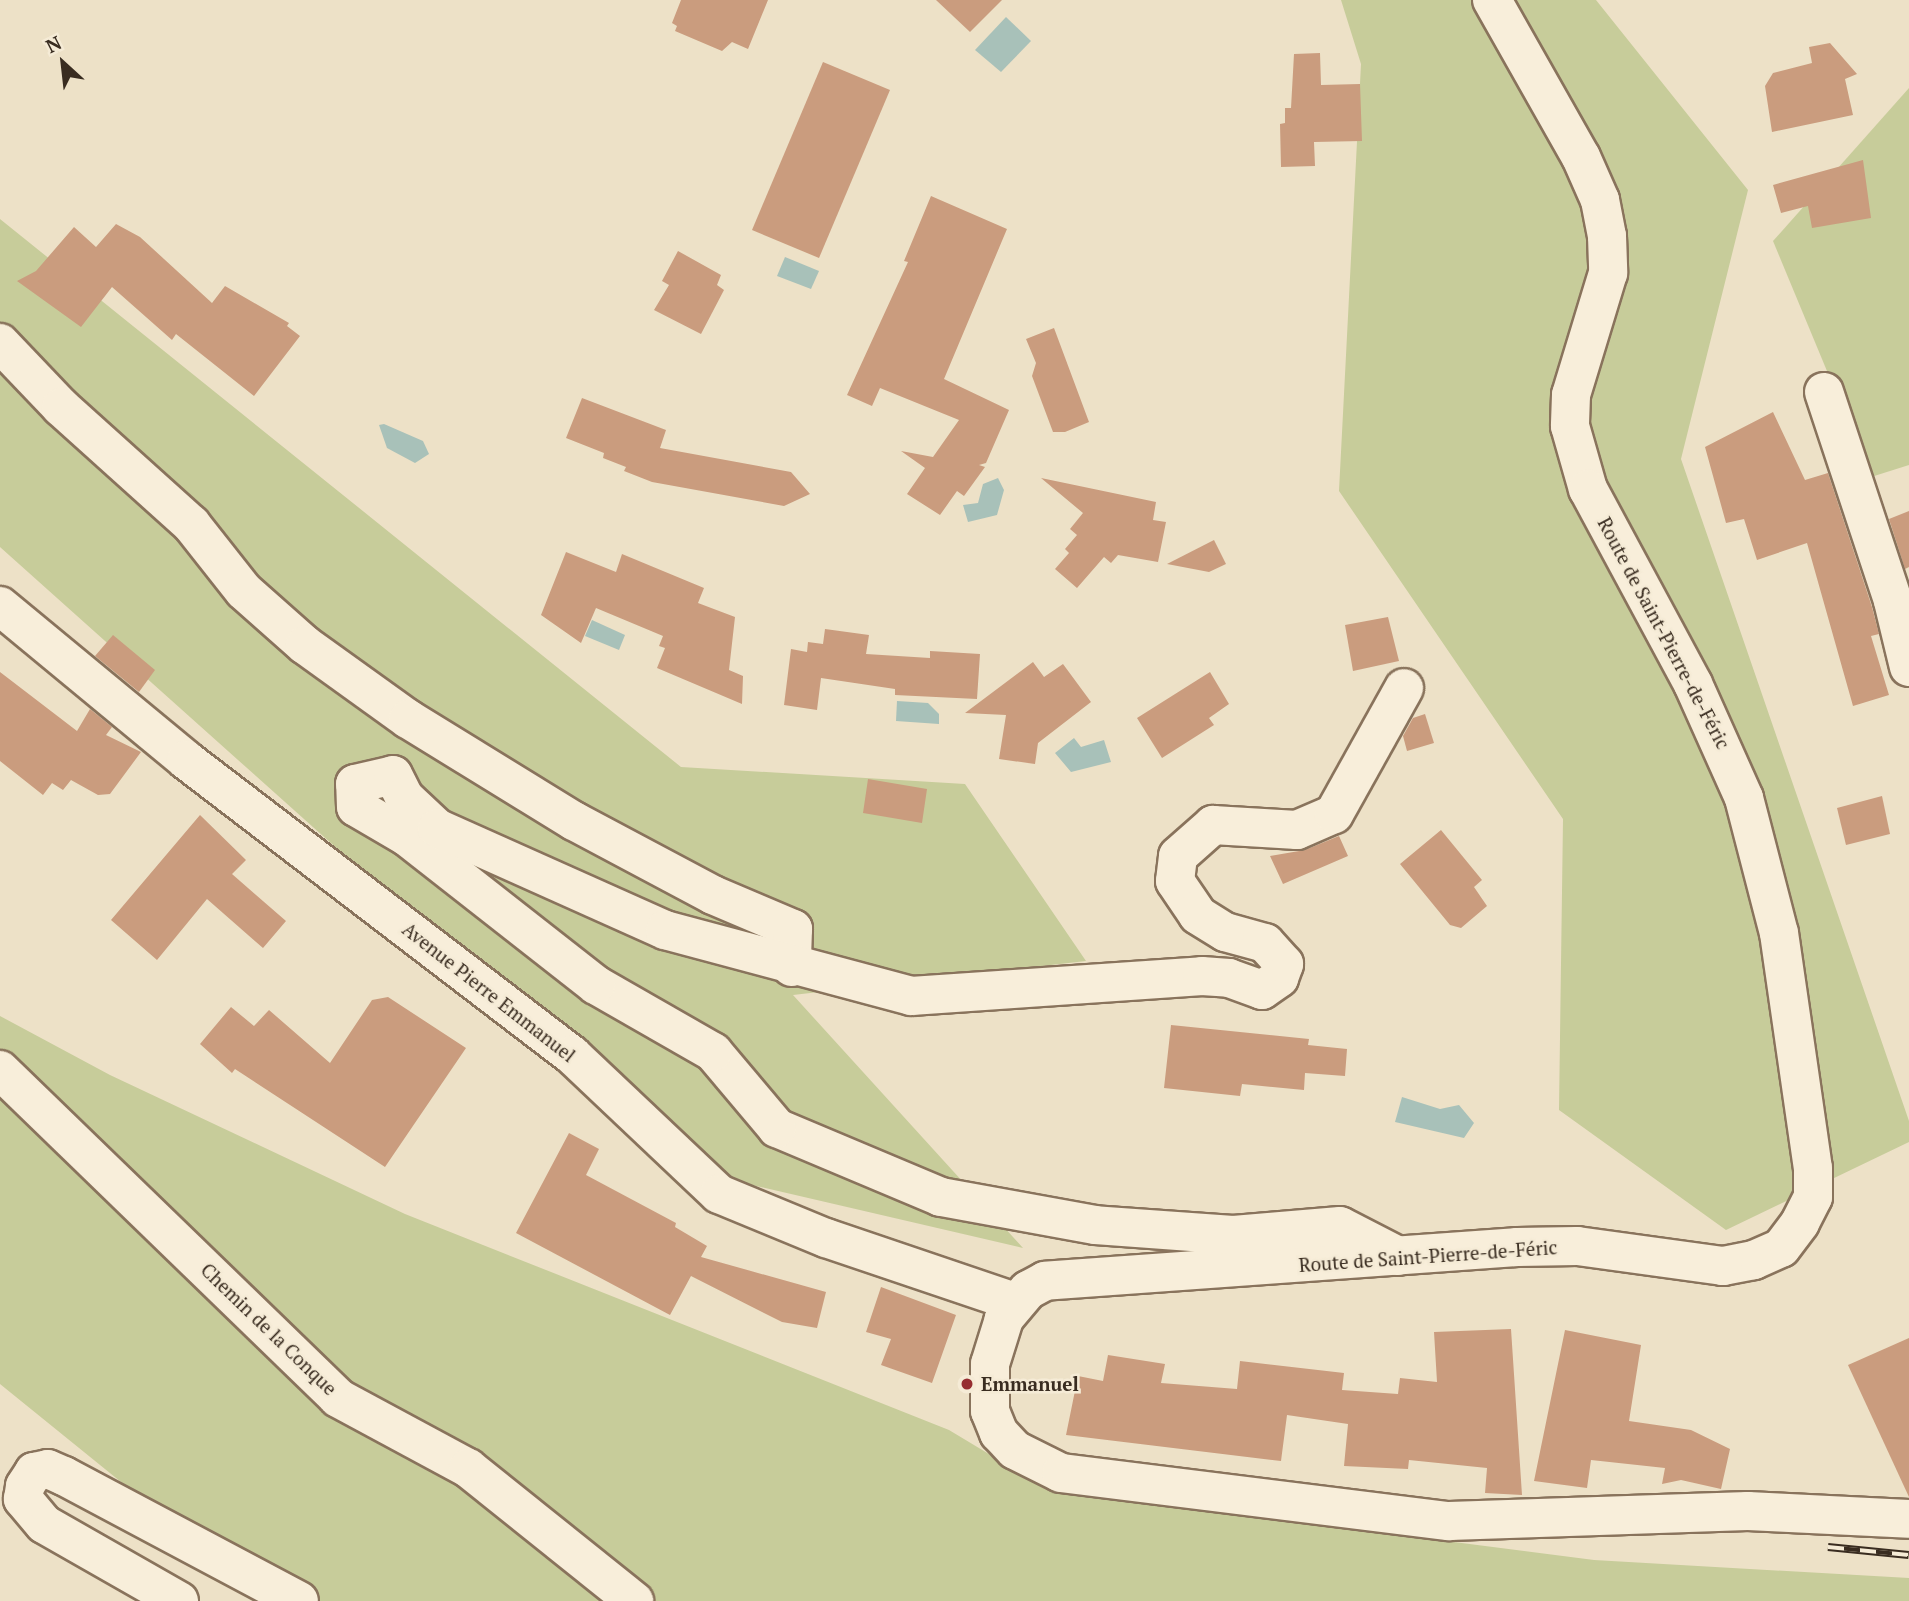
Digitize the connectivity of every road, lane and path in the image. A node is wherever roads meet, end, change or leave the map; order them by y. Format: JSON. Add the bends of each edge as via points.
{"nodes":[{"id":1,"x":1492,"y":0,"type":"edge"},
{"id":2,"x":0,"y":343,"type":"edge"},
{"id":3,"x":1824,"y":392,"type":"dead end"},
{"id":4,"x":7,"y":624,"type":"edge"},
{"id":5,"x":1909,"y":667,"type":"edge"},
{"id":6,"x":1404,"y":688,"type":"dead end"},
{"id":7,"x":792,"y":967,"type":"junction"},
{"id":8,"x":0,"y":1070,"type":"edge"},
{"id":9,"x":1398,"y":1256,"type":"junction"},
{"id":10,"x":1015,"y":1302,"type":"junction"},
{"id":11,"x":1909,"y":1519,"type":"edge"},
{"id":12,"x":179,"y":1601,"type":"edge"},
{"id":13,"x":299,"y":1601,"type":"edge"},
{"id":14,"x":634,"y":1601,"type":"edge"}],
"edges":[{"from":1,"to":9,"type":"street","name":"Route de Saint-Pierre-de-Féric","via":[[1581,157],[1600,201],[1608,273],[1571,395],[1570,426],[1588,489],[1693,684],[1744,798],[1779,933],[1813,1168],[1812,1197],[1781,1248],[1723,1266],[1577,1246]]},
{"from":2,"to":7,"type":"street","via":[[61,407],[191,524],[244,591],[305,645],[408,719],[574,821],[713,895],[793,929]]},
{"from":3,"to":5,"type":"street","via":[[1893,601]]},
{"from":4,"to":10,"type":"street","name":"Avenue Pierre Emmanuel","via":[[572,1055],[719,1194],[826,1238]]},
{"from":6,"to":7,"type":"street","via":[[1334,814],[1297,830],[1213,825],[1178,856],[1175,881],[1198,915],[1225,932],[1265,943],[1284,964],[1279,978],[1262,990],[1229,978],[1202,976],[911,996]]},
{"from":7,"to":9,"type":"street","via":[[665,930],[436,828],[404,797],[393,775],[355,784],[356,807],[407,837],[596,985],[713,1052],[777,1128],[941,1197],[1095,1226],[1233,1235],[1340,1226]]},
{"from":8,"to":14,"type":"street","name":"Chemin de la Conque","via":[[338,1398],[468,1468]]},
{"from":9,"to":10,"type":"street","name":"Route de Saint-Pierre-de-Féric","via":[[1202,1272],[1076,1276],[1045,1281]]},
{"from":10,"to":11,"type":"street","name":"Route de Saint-Pierre-de-Féric","via":[[1004,1319],[990,1364],[990,1411],[999,1433],[1015,1450],[1061,1473],[1449,1521],[1748,1511]]},
{"from":12,"to":13,"type":"street","via":[[44,1524],[23,1499],[34,1472],[48,1469],[64,1476]]}]}
